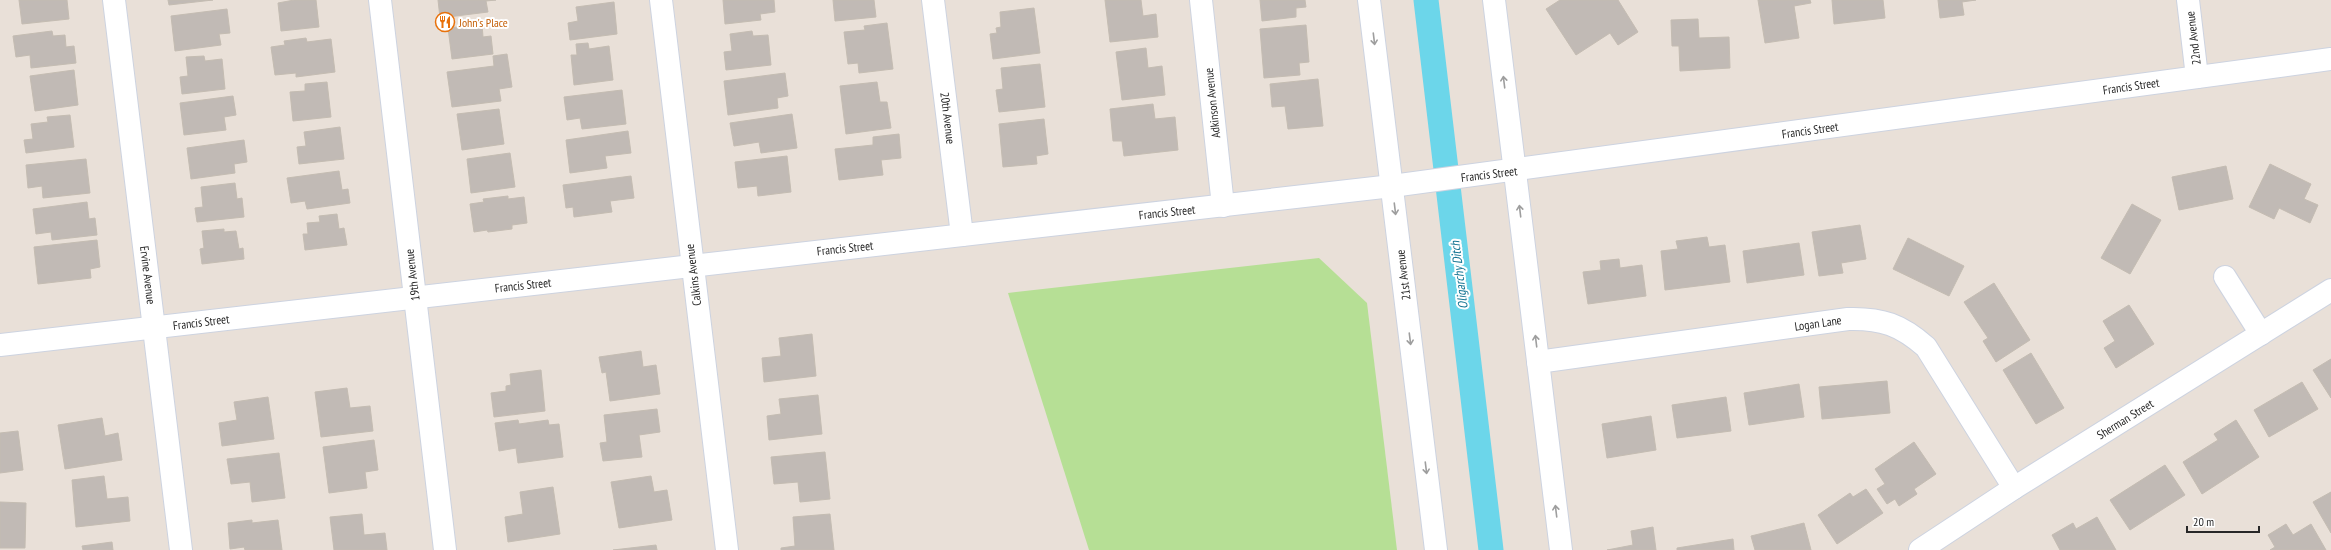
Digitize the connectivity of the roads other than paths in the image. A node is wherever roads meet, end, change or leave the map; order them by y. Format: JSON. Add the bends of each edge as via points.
{"nodes":[{"id":1,"x":114,"y":0,"type":"edge"},
{"id":2,"x":380,"y":0,"type":"edge"},
{"id":3,"x":661,"y":0,"type":"edge"},
{"id":4,"x":933,"y":0,"type":"edge"},
{"id":5,"x":1201,"y":0,"type":"edge"},
{"id":6,"x":1369,"y":0,"type":"edge"},
{"id":7,"x":1494,"y":0,"type":"edge"},
{"id":8,"x":2188,"y":0,"type":"edge"},
{"id":9,"x":2331,"y":58,"type":"edge"},
{"id":10,"x":2197,"y":77,"type":"junction"},
{"id":11,"x":1515,"y":171,"type":"junction"},
{"id":12,"x":1392,"y":186,"type":"junction"},
{"id":13,"x":1223,"y":206,"type":"junction"},
{"id":14,"x":962,"y":235,"type":"junction"},
{"id":15,"x":692,"y":266,"type":"junction"},
{"id":16,"x":2225,"y":277,"type":"dead end"},
{"id":17,"x":2331,"y":290,"type":"edge"},
{"id":18,"x":415,"y":297,"type":"junction"},
{"id":19,"x":155,"y":327,"type":"junction"},
{"id":20,"x":2261,"y":334,"type":"junction"},
{"id":21,"x":0,"y":345,"type":"edge"},
{"id":22,"x":1538,"y":362,"type":"junction"},
{"id":23,"x":2014,"y":488,"type":"junction"},
{"id":24,"x":181,"y":550,"type":"edge"},
{"id":25,"x":445,"y":550,"type":"edge"},
{"id":26,"x":727,"y":550,"type":"edge"},
{"id":27,"x":1436,"y":550,"type":"edge"},
{"id":28,"x":1561,"y":550,"type":"edge"},
{"id":29,"x":1920,"y":550,"type":"edge"}],
"edges":[{"from":1,"to":19,"type":"street","name":"Ervine Avenue"},
{"from":2,"to":18,"type":"street","name":"19th Avenue"},
{"from":3,"to":15,"type":"street","name":"Calkins Avenue"},
{"from":4,"to":14,"type":"street","name":"20th Avenue"},
{"from":5,"to":13,"type":"street","name":"Adkinson Avenue"},
{"from":6,"to":12,"type":"street","name":"21st Avenue","one_way":true},
{"from":11,"to":7,"type":"street","one_way":true},
{"from":8,"to":10,"type":"street","name":"22nd Avenue"},
{"from":9,"to":10,"type":"street","name":"Francis Street"},
{"from":10,"to":11,"type":"street","name":"Francis Street"},
{"from":11,"to":12,"type":"street","name":"Francis Street"},
{"from":22,"to":11,"type":"street","one_way":true},
{"from":12,"to":13,"type":"street","name":"Francis Street"},
{"from":12,"to":27,"type":"street","name":"21st Avenue","one_way":true},
{"from":13,"to":14,"type":"street","name":"Francis Street"},
{"from":14,"to":15,"type":"street","name":"Francis Street"},
{"from":15,"to":18,"type":"street","name":"Francis Street"},
{"from":15,"to":26,"type":"street","name":"Calkins Avenue"},
{"from":16,"to":20,"type":"street"},
{"from":17,"to":20,"type":"street","name":"Sherman Street"},
{"from":18,"to":19,"type":"street","name":"Francis Street"},
{"from":18,"to":25,"type":"street","name":"19th Avenue"},
{"from":19,"to":21,"type":"street","name":"Francis Street"},
{"from":19,"to":24,"type":"street","name":"Ervine Avenue"},
{"from":20,"to":23,"type":"street","name":"Sherman Street"},
{"from":22,"to":23,"type":"street","name":"Logan Lane","via":[[1848,319],[1869,318],[1889,323],[1908,332],[1926,347]]},
{"from":28,"to":22,"type":"street","one_way":true},
{"from":23,"to":29,"type":"street","name":"Sherman Street"}]}
